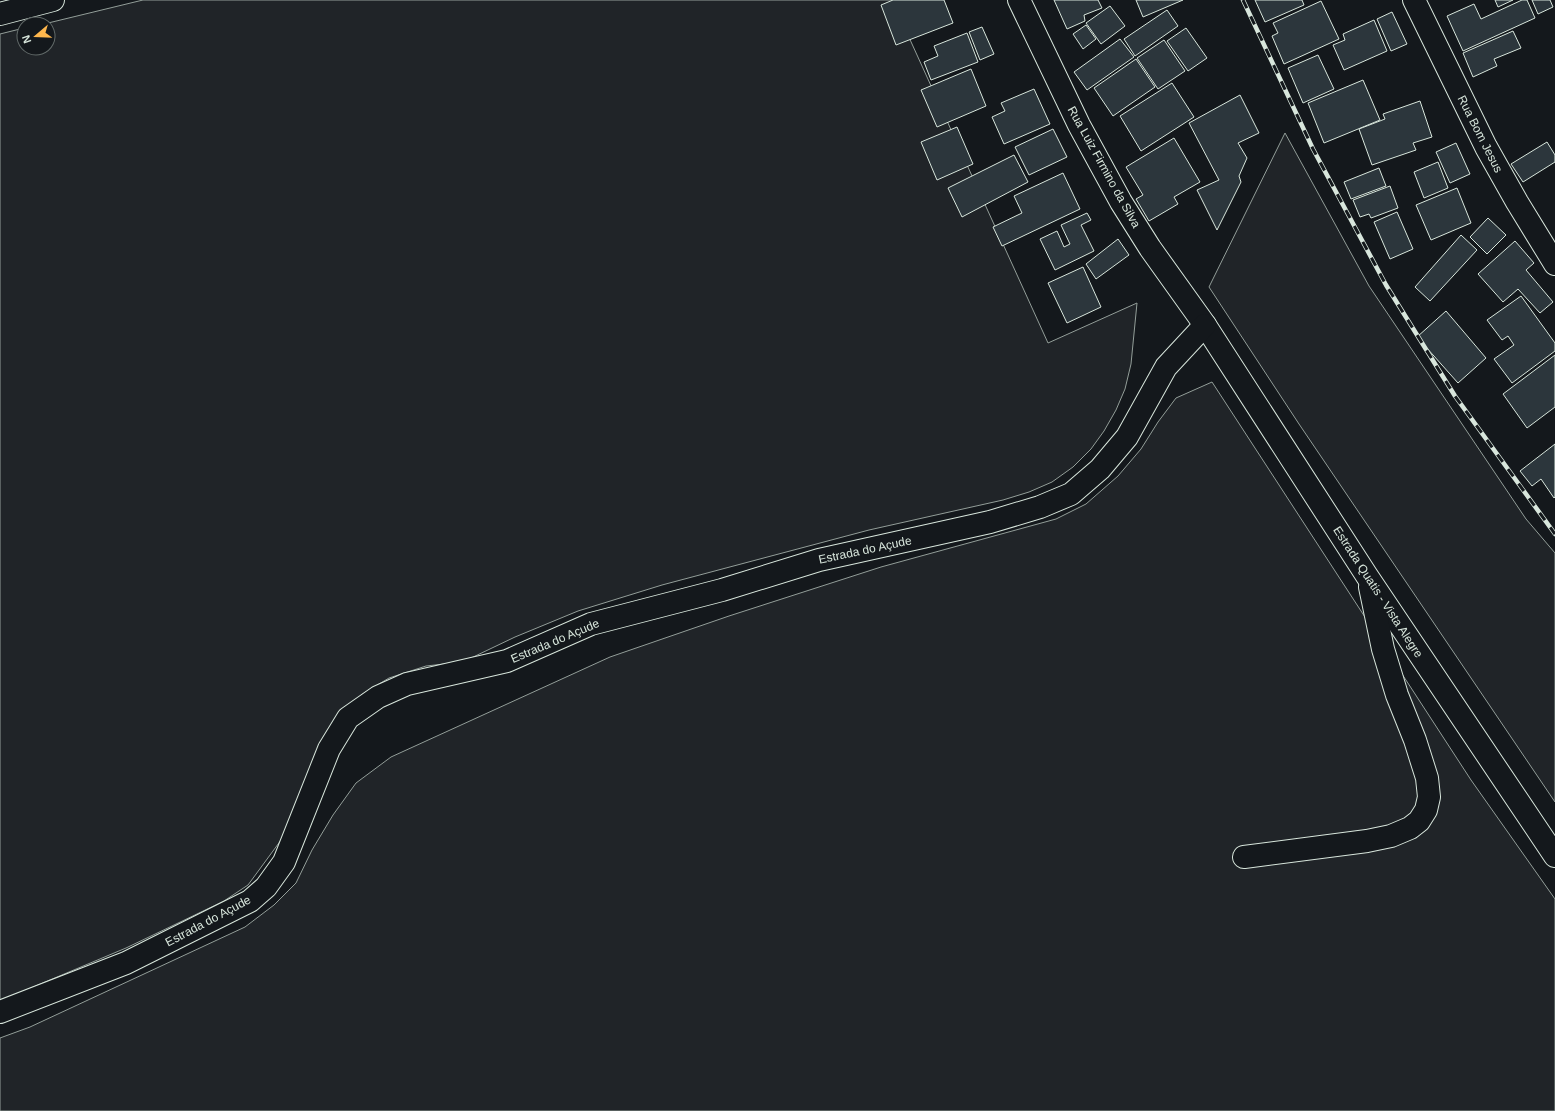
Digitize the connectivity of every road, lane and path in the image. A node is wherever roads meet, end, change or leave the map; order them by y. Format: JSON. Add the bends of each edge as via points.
{"nodes":[{"id":1,"x":53,"y":0,"type":"edge"},
{"id":2,"x":1019,"y":0,"type":"edge"},
{"id":3,"x":1414,"y":0,"type":"edge"},
{"id":4,"x":0,"y":14,"type":"edge"},
{"id":5,"x":1555,"y":264,"type":"edge"},
{"id":6,"x":1205,"y":324,"type":"junction"},
{"id":7,"x":1367,"y":576,"type":"junction"},
{"id":8,"x":1555,"y":856,"type":"edge"},
{"id":9,"x":1244,"y":857,"type":"dead end"},
{"id":10,"x":0,"y":1012,"type":"edge"}],
"edges":[{"from":1,"to":4,"type":"street"},
{"from":2,"to":6,"type":"street","name":"Rua Luiz Firmino da Silva","via":[[1079,125],[1121,202],[1150,248]]},
{"from":3,"to":5,"type":"street","name":"Rua Bom Jesus","via":[[1486,147]]},
{"from":6,"to":7,"type":"street","name":"Estrada Quatis - Vista Alegre"},
{"from":6,"to":10,"type":"street","name":"Estrada do Açude","via":[[1166,368],[1127,437],[1100,469],[1070,494],[1040,507],[990,522],[819,560],[722,590],[591,624],[507,662],[407,684],[378,697],[348,718],[329,749],[284,862],[266,887],[250,901],[126,963]]},
{"from":7,"to":8,"type":"street","name":"Estrada Quatis - Vista Alegre"},
{"from":7,"to":9,"type":"street","via":[[1382,649],[1427,778],[1429,797],[1426,810],[1419,821],[1410,828],[1391,836]]}]}
